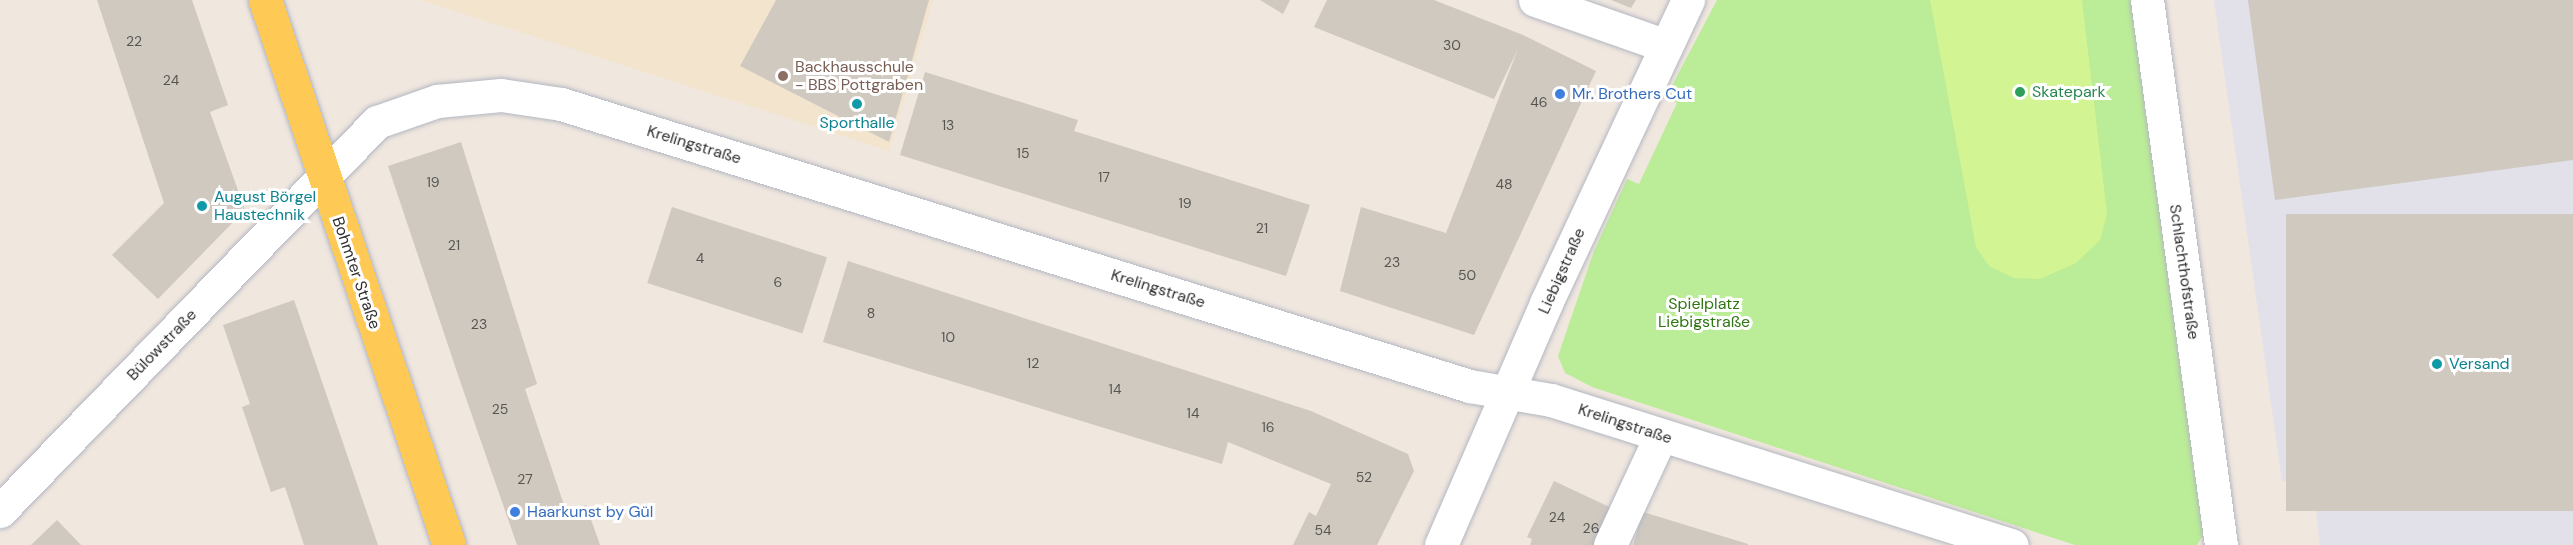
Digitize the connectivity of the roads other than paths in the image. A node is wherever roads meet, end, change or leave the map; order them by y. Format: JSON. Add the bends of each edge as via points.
{"nodes":[{"id":1,"x":265,"y":0,"type":"edge"},
{"id":2,"x":1535,"y":0,"type":"edge"},
{"id":3,"x":1688,"y":0,"type":"edge"},
{"id":4,"x":2147,"y":0,"type":"edge"},
{"id":5,"x":1666,"y":46,"type":"junction"},
{"id":6,"x":323,"y":178,"type":"junction"},
{"id":7,"x":1511,"y":393,"type":"junction"},
{"id":8,"x":1661,"y":435,"type":"junction"},
{"id":9,"x":12,"y":479,"type":"edge"},
{"id":10,"x":0,"y":511,"type":"edge"},
{"id":11,"x":449,"y":545,"type":"edge"},
{"id":12,"x":1441,"y":545,"type":"edge"},
{"id":13,"x":1610,"y":545,"type":"edge"},
{"id":14,"x":2012,"y":545,"type":"edge"},
{"id":15,"x":2221,"y":545,"type":"edge"}],
"edges":[{"from":1,"to":6,"type":"main road","name":"Bohmter Straße"},
{"from":2,"to":5,"type":"street"},
{"from":3,"to":5,"type":"street","name":"Liebigstraße"},
{"from":4,"to":15,"type":"street","name":"Schlachthofstraße"},
{"from":5,"to":7,"type":"street","name":"Liebigstraße","via":[[1546,303]]},
{"from":6,"to":7,"type":"street","name":"Krelingstraße","via":[[376,122],[437,101],[501,94],[561,104],[1470,386]]},
{"from":6,"to":9,"type":"street","name":"Bülowstraße"},
{"from":6,"to":11,"type":"main road","name":"Bohmter Straße"},
{"from":7,"to":8,"type":"street","name":"Krelingstraße"},
{"from":7,"to":12,"type":"street","name":"Liebigstraße"},
{"from":8,"to":13,"type":"street"},
{"from":8,"to":14,"type":"street","name":"Krelingstraße"},
{"from":9,"to":10,"type":"street","name":"Bülowstraße"}]}
